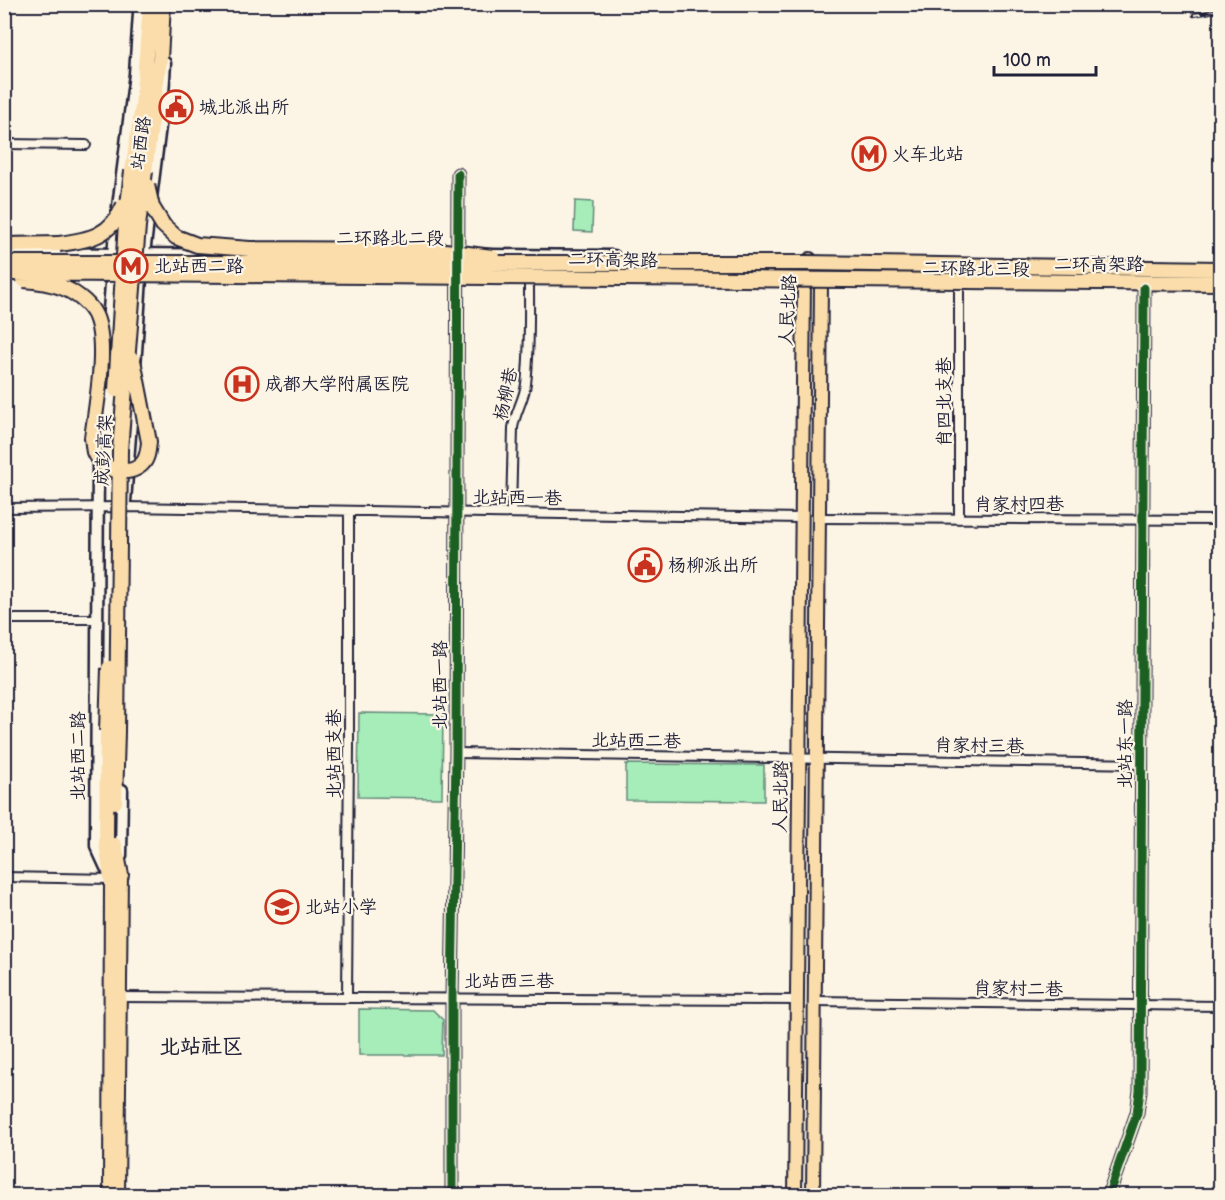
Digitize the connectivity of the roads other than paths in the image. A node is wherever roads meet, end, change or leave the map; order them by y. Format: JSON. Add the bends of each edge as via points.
{"nodes":[{"id":1,"x":166,"y":8,"type":"edge"},
{"id":2,"x":145,"y":9,"type":"edge"},
{"id":3,"x":4,"y":144,"type":"edge"},
{"id":4,"x":86,"y":145,"type":"dead end"},
{"id":5,"x":138,"y":171,"type":"junction"},
{"id":6,"x":458,"y":174,"type":"dead end"},
{"id":7,"x":4,"y":245,"type":"edge"},
{"id":8,"x":4,"y":253,"type":"edge"},
{"id":9,"x":113,"y":255,"type":"junction"},
{"id":10,"x":144,"y":255,"type":"junction"},
{"id":11,"x":458,"y":255,"type":"junction"},
{"id":12,"x":810,"y":259,"type":"junction"},
{"id":13,"x":4,"y":263,"type":"edge"},
{"id":14,"x":1221,"y":263,"type":"edge"},
{"id":15,"x":548,"y":264,"type":"junction"},
{"id":16,"x":1221,"y":269,"type":"edge"},
{"id":17,"x":4,"y":276,"type":"edge"},
{"id":18,"x":141,"y":278,"type":"junction"},
{"id":19,"x":112,"y":279,"type":"junction"},
{"id":20,"x":458,"y":281,"type":"junction"},
{"id":21,"x":529,"y":281,"type":"junction"},
{"id":22,"x":1221,"y":283,"type":"edge"},
{"id":23,"x":804,"y":284,"type":"junction"},
{"id":24,"x":820,"y":284,"type":"junction"},
{"id":25,"x":959,"y":286,"type":"junction"},
{"id":26,"x":1144,"y":288,"type":"junction"},
{"id":27,"x":1221,"y":290,"type":"edge"},
{"id":28,"x":130,"y":333,"type":"junction"},
{"id":29,"x":97,"y":507,"type":"junction"},
{"id":30,"x":125,"y":507,"type":"junction"},
{"id":31,"x":4,"y":508,"type":"edge"},
{"id":32,"x":349,"y":511,"type":"junction"},
{"id":33,"x":456,"y":512,"type":"junction"},
{"id":34,"x":511,"y":513,"type":"junction"},
{"id":35,"x":801,"y":518,"type":"junction"},
{"id":36,"x":818,"y":518,"type":"junction"},
{"id":37,"x":959,"y":519,"type":"junction"},
{"id":38,"x":1143,"y":519,"type":"junction"},
{"id":39,"x":1221,"y":520,"type":"edge"},
{"id":40,"x":4,"y":619,"type":"edge"},
{"id":41,"x":97,"y":619,"type":"junction"},
{"id":42,"x":112,"y":732,"type":"junction"},
{"id":43,"x":456,"y":753,"type":"junction"},
{"id":44,"x":800,"y":759,"type":"junction"},
{"id":45,"x":816,"y":759,"type":"junction"},
{"id":46,"x":1142,"y":764,"type":"junction"},
{"id":47,"x":116,"y":877,"type":"junction"},
{"id":48,"x":4,"y":878,"type":"edge"},
{"id":49,"x":116,"y":997,"type":"junction"},
{"id":50,"x":347,"y":997,"type":"junction"},
{"id":51,"x":452,"y":998,"type":"junction"},
{"id":52,"x":797,"y":1000,"type":"junction"},
{"id":53,"x":814,"y":1001,"type":"junction"},
{"id":54,"x":1140,"y":1005,"type":"junction"},
{"id":55,"x":1221,"y":1006,"type":"edge"},
{"id":56,"x":110,"y":1196,"type":"edge"},
{"id":57,"x":118,"y":1196,"type":"edge"},
{"id":58,"x":452,"y":1196,"type":"edge"},
{"id":59,"x":795,"y":1196,"type":"edge"},
{"id":60,"x":813,"y":1196,"type":"edge"},
{"id":61,"x":1108,"y":1196,"type":"edge"}],
"edges":[{"from":1,"to":5,"type":"highway"},
{"from":1,"to":10,"type":"main road","name":"站西路","via":[[162,110]]},
{"from":2,"to":5,"type":"highway"},
{"from":2,"to":9,"type":"main road","name":"站西路"},
{"from":3,"to":4,"type":"street"},
{"from":5,"to":7,"type":"highway","bridge":true,"via":[[117,221],[103,232],[85,241]]},
{"from":5,"to":15,"type":"highway","bridge":true,"via":[[163,225],[176,237],[197,245],[437,250]]},
{"from":5,"to":28,"type":"highway","name":"成彭高架","bridge":true},
{"from":5,"to":42,"type":"highway","name":"成彭高架","bridge":true,"via":[[126,222],[113,448]]},
{"from":6,"to":11,"type":"main road","name":"北站西一路"},
{"from":8,"to":9,"type":"main road","name":"二环路北二段"},
{"from":9,"to":10,"type":"main road","name":"二环路北二段"},
{"from":9,"to":19,"type":"main road","name":"站西路"},
{"from":10,"to":11,"type":"main road","name":"二环路北二段"},
{"from":10,"to":18,"type":"main road","name":"站西路"},
{"from":11,"to":12,"type":"main road","name":"二环路北二段"},
{"from":11,"to":20,"type":"main road","name":"北站西一路"},
{"from":12,"to":14,"type":"main road","name":"二环路北三段"},
{"from":12,"to":23,"type":"main road","name":"人民北路"},
{"from":12,"to":24,"type":"main road","name":"人民北路"},
{"from":13,"to":15,"type":"highway","name":"二环高架路","bridge":true},
{"from":15,"to":16,"type":"highway","name":"二环高架路","bridge":true},
{"from":17,"to":19,"type":"main road"},
{"from":17,"to":22,"type":"highway","name":"二环高架路","bridge":true},
{"from":17,"to":28,"type":"highway","bridge":true,"via":[[62,287],[80,297],[94,312],[101,348],[94,452],[100,463],[126,471],[141,465],[148,442]]},
{"from":18,"to":19,"type":"main road"},
{"from":18,"to":20,"type":"main road"},
{"from":18,"to":30,"type":"main road","name":"北站西二路"},
{"from":19,"to":29,"type":"main road","name":"北站西二路"},
{"from":20,"to":21,"type":"main road"},
{"from":20,"to":33,"type":"main road","name":"北站西一路"},
{"from":21,"to":23,"type":"main road"},
{"from":21,"to":34,"type":"street","name":"杨柳巷","via":[[529,351],[522,405],[513,428]]},
{"from":23,"to":24,"type":"main road","name":"二环路北三段"},
{"from":23,"to":35,"type":"main road","name":"人民北路"},
{"from":24,"to":25,"type":"main road","name":"二环路北三段"},
{"from":24,"to":36,"type":"main road","name":"人民北路"},
{"from":25,"to":26,"type":"main road","name":"二环路北三段"},
{"from":25,"to":37,"type":"street","name":"肖四北支巷"},
{"from":26,"to":27,"type":"main road","name":"二环路北三段"},
{"from":26,"to":38,"type":"main road","name":"北站东一路"},
{"from":28,"to":42,"type":"highway","name":"成彭高架","bridge":true,"via":[[120,450]]},
{"from":29,"to":30,"type":"street","name":"北站西一巷"},
{"from":29,"to":31,"type":"street","name":"北站西一巷"},
{"from":29,"to":41,"type":"main road","name":"北站西二路"},
{"from":30,"to":32,"type":"street","name":"北站西一巷"},
{"from":30,"to":47,"type":"main road","name":"北站西二路"},
{"from":32,"to":33,"type":"street","name":"北站西一巷"},
{"from":32,"to":50,"type":"street","name":"北站西支巷"},
{"from":33,"to":34,"type":"street","name":"北站西一巷"},
{"from":33,"to":43,"type":"main road","name":"北站西一路"},
{"from":34,"to":35,"type":"street","name":"北站西一巷"},
{"from":35,"to":44,"type":"main road","name":"人民北路"},
{"from":36,"to":37,"type":"street","name":"肖家村四巷"},
{"from":36,"to":45,"type":"main road","name":"人民北路"},
{"from":37,"to":38,"type":"street","name":"肖家村四巷"},
{"from":38,"to":39,"type":"street","name":"肖家村四巷"},
{"from":38,"to":46,"type":"main road","name":"北站东一路"},
{"from":40,"to":41,"type":"street"},
{"from":41,"to":47,"type":"main road","name":"北站西二路","via":[[96,846]]},
{"from":42,"to":47,"type":"highway"},
{"from":43,"to":44,"type":"street","name":"北站西二巷"},
{"from":43,"to":51,"type":"main road","name":"北站西一路"},
{"from":44,"to":45,"type":"street","name":"北站西二巷"},
{"from":44,"to":52,"type":"main road","name":"人民北路"},
{"from":45,"to":46,"type":"street","name":"肖家村三巷"},
{"from":45,"to":53,"type":"main road","name":"人民北路"},
{"from":46,"to":54,"type":"main road","name":"北站东一路"},
{"from":47,"to":48,"type":"street"},
{"from":47,"to":49,"type":"main road","name":"北站西二路"},
{"from":49,"to":50,"type":"street","name":"北站西三巷"},
{"from":49,"to":56,"type":"main road","name":"北站西二路"},
{"from":49,"to":57,"type":"main road","name":"北站西二路"},
{"from":50,"to":51,"type":"street","name":"北站西三巷"},
{"from":51,"to":52,"type":"street","name":"北站西三巷"},
{"from":51,"to":58,"type":"main road","name":"北站西一路"},
{"from":52,"to":59,"type":"main road","name":"人民北路"},
{"from":53,"to":54,"type":"street","name":"肖家村二巷"},
{"from":53,"to":60,"type":"main road","name":"人民北路"},
{"from":54,"to":55,"type":"street","name":"肖家村二巷"},
{"from":54,"to":61,"type":"main road","name":"北站东一路","via":[[1139,1104]]}]}
